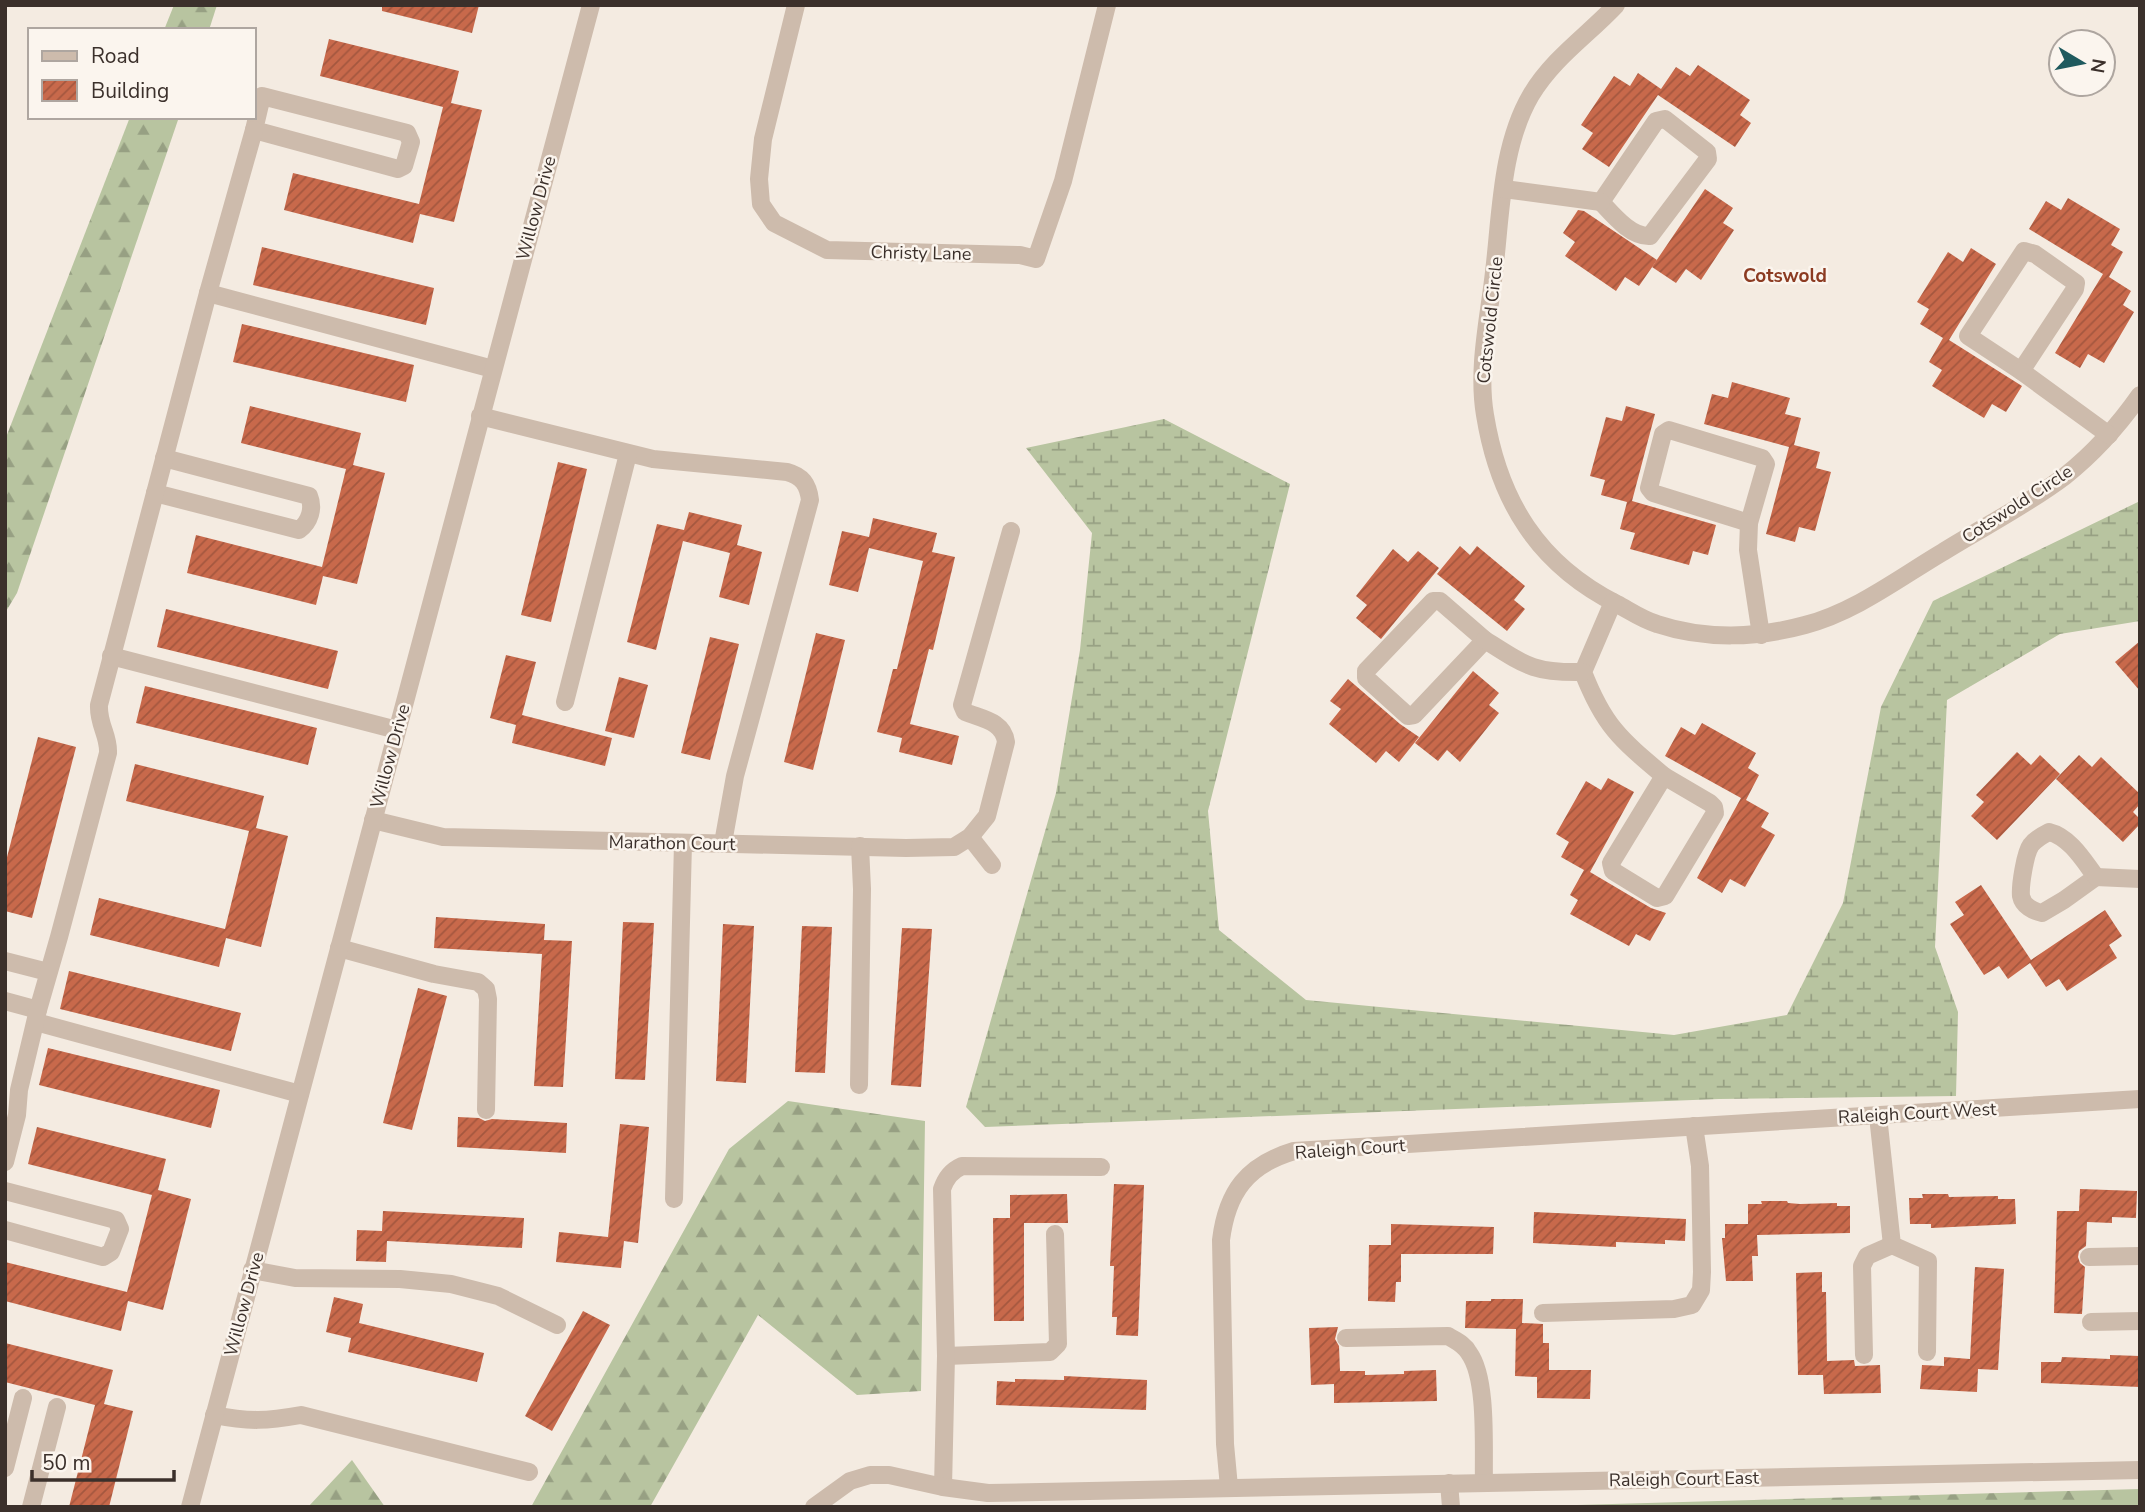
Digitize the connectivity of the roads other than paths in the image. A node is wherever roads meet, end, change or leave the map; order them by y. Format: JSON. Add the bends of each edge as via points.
{"nodes":[{"id":1,"x":591,"y":5,"type":"edge"},
{"id":2,"x":796,"y":5,"type":"edge"},
{"id":3,"x":1107,"y":5,"type":"edge"},
{"id":4,"x":1616,"y":5,"type":"edge"},
{"id":5,"x":254,"y":131,"type":"junction"},
{"id":6,"x":1504,"y":189,"type":"junction"},
{"id":7,"x":1601,"y":202,"type":"junction"},
{"id":8,"x":208,"y":293,"type":"junction"},
{"id":9,"x":493,"y":369,"type":"junction"},
{"id":10,"x":2021,"y":371,"type":"junction"},
{"id":11,"x":2140,"y":395,"type":"edge"},
{"id":12,"x":480,"y":416,"type":"junction"},
{"id":13,"x":2109,"y":435,"type":"junction"},
{"id":14,"x":628,"y":454,"type":"junction"},
{"id":15,"x":164,"y":458,"type":"junction"},
{"id":16,"x":155,"y":493,"type":"junction"},
{"id":17,"x":1749,"y":523,"type":"junction"},
{"id":18,"x":1011,"y":531,"type":"dead end"},
{"id":19,"x":1613,"y":603,"type":"junction"},
{"id":20,"x":1761,"y":635,"type":"junction"},
{"id":21,"x":1485,"y":640,"type":"junction"},
{"id":22,"x":111,"y":656,"type":"junction"},
{"id":23,"x":1583,"y":672,"type":"junction"},
{"id":24,"x":565,"y":702,"type":"dead end"},
{"id":25,"x":397,"y":730,"type":"junction"},
{"id":26,"x":1664,"y":776,"type":"junction"},
{"id":27,"x":373,"y":820,"type":"junction"},
{"id":28,"x":970,"y":837,"type":"junction"},
{"id":29,"x":683,"y":843,"type":"junction"},
{"id":30,"x":723,"y":843,"type":"junction"},
{"id":31,"x":860,"y":846,"type":"junction"},
{"id":32,"x":992,"y":865,"type":"dead end"},
{"id":33,"x":2096,"y":877,"type":"junction"},
{"id":34,"x":2140,"y":879,"type":"edge"},
{"id":35,"x":339,"y":948,"type":"junction"},
{"id":36,"x":5,"y":961,"type":"edge"},
{"id":37,"x":48,"y":972,"type":"junction"},
{"id":38,"x":5,"y":1001,"type":"edge"},
{"id":39,"x":37,"y":1016,"type":"junction"},
{"id":40,"x":859,"y":1085,"type":"dead end"},
{"id":41,"x":300,"y":1094,"type":"junction"},
{"id":42,"x":2140,"y":1099,"type":"edge"},
{"id":43,"x":486,"y":1110,"type":"dead end"},
{"id":44,"x":1878,"y":1116,"type":"junction"},
{"id":45,"x":1694,"y":1126,"type":"junction"},
{"id":46,"x":5,"y":1162,"type":"edge"},
{"id":47,"x":1101,"y":1167,"type":"dead end"},
{"id":48,"x":5,"y":1191,"type":"edge"},
{"id":49,"x":674,"y":1199,"type":"dead end"},
{"id":50,"x":5,"y":1230,"type":"edge"},
{"id":51,"x":1055,"y":1234,"type":"dead end"},
{"id":52,"x":1892,"y":1245,"type":"junction"},
{"id":53,"x":2140,"y":1255,"type":"edge"},
{"id":54,"x":2089,"y":1257,"type":"dead end"},
{"id":55,"x":252,"y":1270,"type":"junction"},
{"id":56,"x":1543,"y":1313,"type":"dead end"},
{"id":57,"x":2140,"y":1321,"type":"edge"},
{"id":58,"x":2091,"y":1322,"type":"dead end"},
{"id":59,"x":557,"y":1325,"type":"dead end"},
{"id":60,"x":1346,"y":1338,"type":"dead end"},
{"id":61,"x":1927,"y":1352,"type":"dead end"},
{"id":62,"x":1864,"y":1355,"type":"dead end"},
{"id":63,"x":946,"y":1356,"type":"junction"},
{"id":64,"x":23,"y":1398,"type":"dead end"},
{"id":65,"x":57,"y":1407,"type":"dead end"},
{"id":66,"x":214,"y":1415,"type":"junction"},
{"id":67,"x":5,"y":1468,"type":"edge"},
{"id":68,"x":2140,"y":1470,"type":"edge"},
{"id":69,"x":529,"y":1472,"type":"dead end"},
{"id":70,"x":1449,"y":1483,"type":"junction"},
{"id":71,"x":1484,"y":1483,"type":"junction"},
{"id":72,"x":943,"y":1487,"type":"junction"},
{"id":73,"x":1229,"y":1487,"type":"junction"},
{"id":74,"x":30,"y":1507,"type":"edge"},
{"id":75,"x":190,"y":1507,"type":"edge"},
{"id":76,"x":814,"y":1507,"type":"edge"},
{"id":77,"x":1451,"y":1507,"type":"edge"}],
"edges":[{"from":1,"to":9,"type":"street","name":"Willow Drive"},
{"from":2,"to":3,"type":"street","name":"Christy Lane","via":[[763,139],[761,204],[774,223],[827,250],[1036,259],[1063,181]]},
{"from":4,"to":6,"type":"street","name":"Cotswold Circle","via":[[1559,58],[1532,93],[1514,134]]},
{"from":5,"to":5,"type":"street","via":[[398,169],[404,166],[411,142],[407,134],[262,96]]},
{"from":5,"to":8,"type":"street"},
{"from":6,"to":7,"type":"street"},
{"from":6,"to":19,"type":"street","name":"Cotswold Circle","via":[[1483,371],[1491,448],[1509,497],[1538,542],[1575,580]]},
{"from":7,"to":7,"type":"street","via":[[1642,237],[1650,236],[1708,159],[1707,152],[1665,119],[1656,121]]},
{"from":8,"to":9,"type":"street"},
{"from":8,"to":15,"type":"street"},
{"from":9,"to":12,"type":"street","name":"Willow Drive"},
{"from":10,"to":10,"type":"street","via":[[1968,336],[2024,251],[2076,283]]},
{"from":10,"to":13,"type":"street"},
{"from":11,"to":13,"type":"street","name":"Cotswold Circle"},
{"from":12,"to":14,"type":"street"},
{"from":12,"to":25,"type":"street","name":"Willow Drive"},
{"from":13,"to":20,"type":"street","name":"Cotswold Circle","via":[[2050,486],[1857,604],[1807,625]]},
{"from":14,"to":24,"type":"street"},
{"from":14,"to":30,"type":"street","via":[[787,471],[808,488],[810,500],[735,776]]},
{"from":15,"to":16,"type":"street"},
{"from":15,"to":16,"type":"street","via":[[309,496],[312,504],[306,524],[299,530]]},
{"from":16,"to":22,"type":"street"},
{"from":17,"to":17,"type":"street","via":[[1653,493],[1649,482],[1663,434],[1670,430],[1762,458],[1766,464]]},
{"from":17,"to":20,"type":"street","via":[[1748,550]]},
{"from":18,"to":28,"type":"street","via":[[962,705],[965,712],[998,724],[1006,742],[987,816]]},
{"from":19,"to":20,"type":"street","name":"Cotswold Circle","via":[[1648,621],[1682,631]]},
{"from":19,"to":23,"type":"street"},
{"from":21,"to":21,"type":"street","via":[[1414,715],[1408,716],[1366,678],[1366,671],[1433,601],[1440,601]]},
{"from":21,"to":23,"type":"street","via":[[1537,670]]},
{"from":22,"to":25,"type":"street"},
{"from":22,"to":37,"type":"street","via":[[98,720],[108,753]]},
{"from":23,"to":26,"type":"street","via":[[1607,723]]},
{"from":25,"to":27,"type":"street","name":"Willow Drive"},
{"from":26,"to":26,"type":"street","via":[[1611,863],[1613,871],[1657,898],[1665,896],[1715,813],[1710,803]]},
{"from":27,"to":29,"type":"street","name":"Marathon Court","via":[[443,837]]},
{"from":27,"to":35,"type":"street","name":"Willow Drive"},
{"from":28,"to":31,"type":"street","name":"Marathon Court","via":[[954,847],[939,849]]},
{"from":28,"to":32,"type":"street"},
{"from":29,"to":30,"type":"street","name":"Marathon Court"},
{"from":29,"to":49,"type":"street"},
{"from":30,"to":31,"type":"street","name":"Marathon Court"},
{"from":31,"to":40,"type":"street"},
{"from":33,"to":33,"type":"street","via":[[2042,913],[2033,911],[2021,896],[2026,854],[2049,832],[2065,840]]},
{"from":33,"to":34,"type":"street"},
{"from":35,"to":41,"type":"street","name":"Willow Drive"},
{"from":35,"to":43,"type":"street","via":[[478,982],[486,989]]},
{"from":36,"to":37,"type":"street"},
{"from":37,"to":39,"type":"street"},
{"from":38,"to":39,"type":"street"},
{"from":39,"to":41,"type":"street"},
{"from":39,"to":46,"type":"street"},
{"from":41,"to":55,"type":"street","name":"Willow Drive"},
{"from":42,"to":44,"type":"street","name":"Raleigh Court West"},
{"from":44,"to":45,"type":"street","name":"Raleigh Court West"},
{"from":44,"to":52,"type":"street"},
{"from":45,"to":56,"type":"street","via":[[1700,1166],[1702,1272],[1701,1290],[1692,1305]]},
{"from":45,"to":73,"type":"street","name":"Raleigh Court","via":[[1294,1151],[1250,1173],[1226,1209],[1221,1240]]},
{"from":47,"to":63,"type":"street","via":[[962,1166],[949,1174],[943,1189]]},
{"from":48,"to":50,"type":"street","via":[[116,1220],[120,1228],[111,1252],[103,1257]]},
{"from":51,"to":63,"type":"street","via":[[1058,1344],[1050,1353]]},
{"from":52,"to":61,"type":"street","via":[[1928,1261]]},
{"from":52,"to":62,"type":"street","via":[[1867,1256],[1862,1266]]},
{"from":53,"to":54,"type":"street"},
{"from":55,"to":59,"type":"street","via":[[295,1278],[400,1279],[460,1286],[498,1296]]},
{"from":55,"to":66,"type":"street","name":"Willow Drive"},
{"from":57,"to":58,"type":"street"},
{"from":60,"to":71,"type":"street","via":[[1448,1336],[1462,1344],[1478,1369],[1482,1393]]},
{"from":63,"to":72,"type":"street"},
{"from":64,"to":67,"type":"street"},
{"from":65,"to":74,"type":"street"},
{"from":66,"to":69,"type":"street","via":[[247,1421],[301,1415]]},
{"from":66,"to":75,"type":"street","name":"Willow Drive"},
{"from":68,"to":71,"type":"street","name":"Raleigh Court East"},
{"from":70,"to":71,"type":"street","name":"Raleigh Court East"},
{"from":70,"to":73,"type":"street","name":"Raleigh Court East"},
{"from":70,"to":77,"type":"street"},
{"from":72,"to":73,"type":"street","name":"Raleigh Court East","via":[[988,1493]]},
{"from":72,"to":76,"type":"street","name":"Raleigh Court East","via":[[870,1475],[850,1481]]}]}
